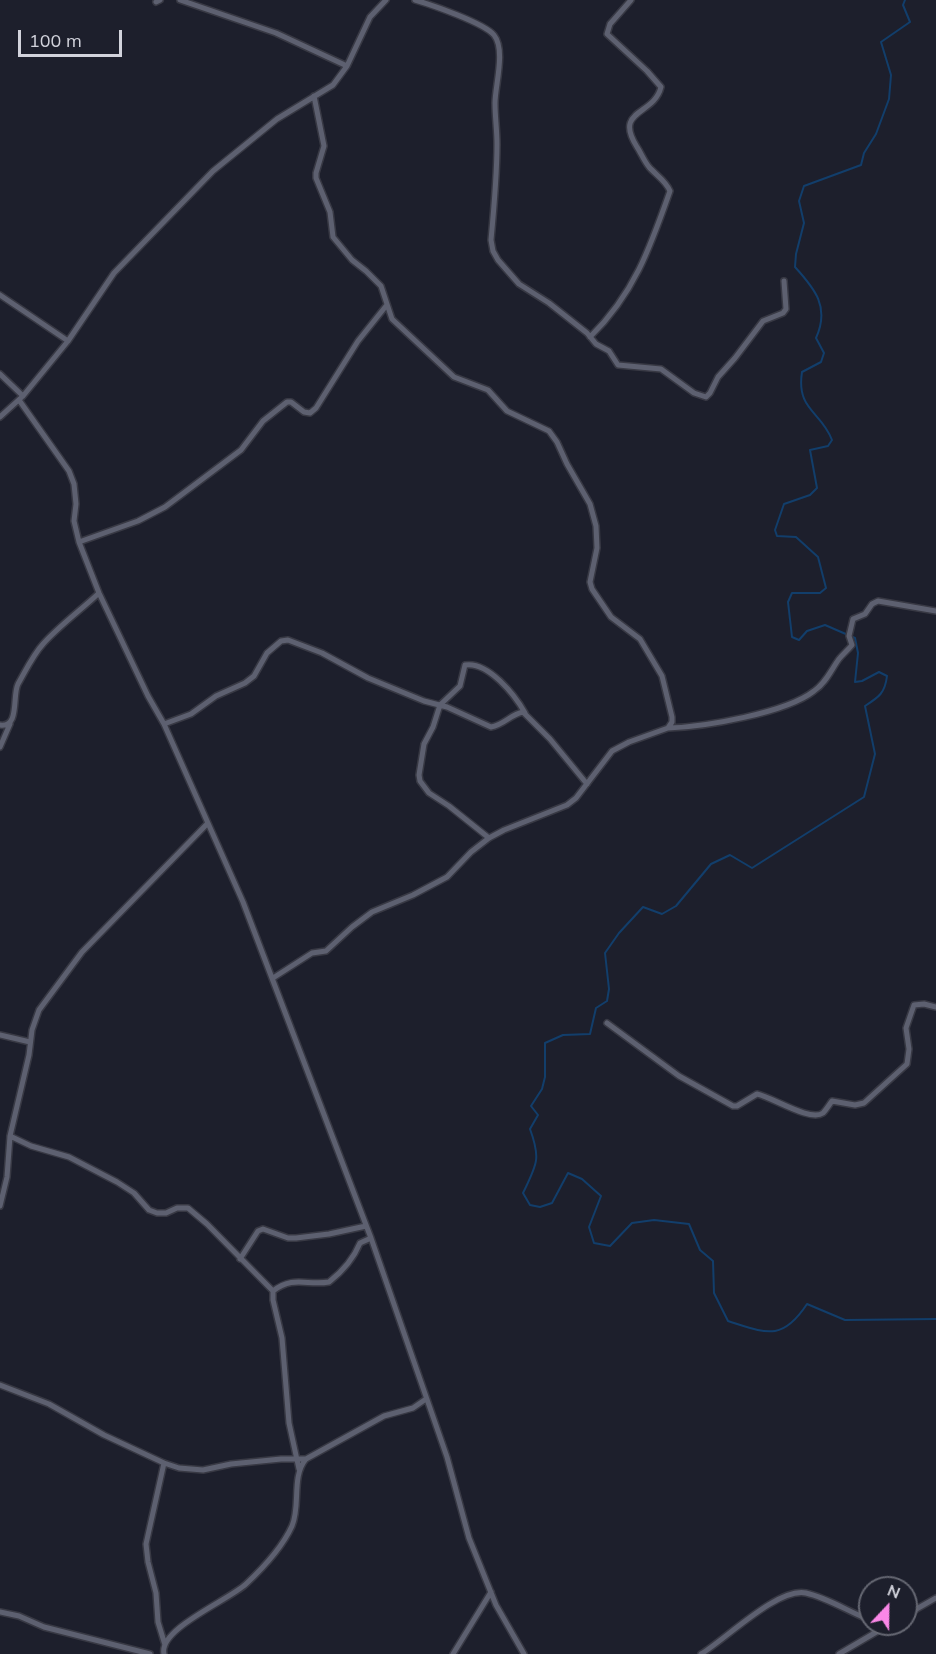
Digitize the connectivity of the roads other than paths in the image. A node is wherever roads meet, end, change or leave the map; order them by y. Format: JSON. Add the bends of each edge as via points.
{"nodes":[{"id":1,"x":180,"y":0,"type":"edge"},
{"id":2,"x":386,"y":0,"type":"edge"},
{"id":3,"x":415,"y":0,"type":"edge"},
{"id":4,"x":631,"y":0,"type":"edge"},
{"id":5,"x":347,"y":66,"type":"junction"},
{"id":6,"x":314,"y":96,"type":"junction"},
{"id":7,"x":784,"y":281,"type":"dead end"},
{"id":8,"x":0,"y":295,"type":"edge"},
{"id":9,"x":386,"y":306,"type":"junction"},
{"id":10,"x":590,"y":337,"type":"junction"},
{"id":11,"x":68,"y":341,"type":"junction"},
{"id":12,"x":0,"y":374,"type":"edge"},
{"id":13,"x":21,"y":398,"type":"junction"},
{"id":14,"x":0,"y":417,"type":"edge"},
{"id":15,"x":79,"y":542,"type":"junction"},
{"id":16,"x":99,"y":593,"type":"junction"},
{"id":17,"x":936,"y":611,"type":"edge"},
{"id":18,"x":440,"y":705,"type":"junction"},
{"id":19,"x":526,"y":714,"type":"junction"},
{"id":20,"x":10,"y":723,"type":"junction"},
{"id":21,"x":164,"y":724,"type":"junction"},
{"id":22,"x":0,"y":725,"type":"edge"},
{"id":23,"x":668,"y":728,"type":"junction"},
{"id":24,"x":0,"y":747,"type":"edge"},
{"id":25,"x":586,"y":784,"type":"junction"},
{"id":26,"x":207,"y":824,"type":"junction"},
{"id":27,"x":489,"y":838,"type":"junction"},
{"id":28,"x":273,"y":978,"type":"junction"},
{"id":29,"x":936,"y":1007,"type":"edge"},
{"id":30,"x":607,"y":1023,"type":"dead end"},
{"id":31,"x":0,"y":1035,"type":"edge"},
{"id":32,"x":30,"y":1042,"type":"junction"},
{"id":33,"x":10,"y":1136,"type":"junction"},
{"id":34,"x":0,"y":1206,"type":"edge"},
{"id":35,"x":366,"y":1226,"type":"junction"},
{"id":36,"x":371,"y":1238,"type":"junction"},
{"id":37,"x":240,"y":1258,"type":"junction"},
{"id":38,"x":273,"y":1291,"type":"junction"},
{"id":39,"x":0,"y":1385,"type":"edge"},
{"id":40,"x":426,"y":1399,"type":"junction"},
{"id":41,"x":297,"y":1458,"type":"junction"},
{"id":42,"x":306,"y":1459,"type":"junction"},
{"id":43,"x":164,"y":1463,"type":"junction"},
{"id":44,"x":299,"y":1469,"type":"junction"},
{"id":45,"x":491,"y":1592,"type":"junction"},
{"id":46,"x":936,"y":1598,"type":"edge"},
{"id":47,"x":918,"y":1608,"type":"edge"},
{"id":48,"x":0,"y":1612,"type":"edge"},
{"id":49,"x":858,"y":1615,"type":"edge"},
{"id":50,"x":868,"y":1636,"type":"edge"},
{"id":51,"x":165,"y":1645,"type":"junction"},
{"id":52,"x":150,"y":1654,"type":"edge"},
{"id":53,"x":164,"y":1654,"type":"edge"},
{"id":54,"x":453,"y":1654,"type":"edge"},
{"id":55,"x":524,"y":1654,"type":"edge"},
{"id":56,"x":701,"y":1654,"type":"edge"},
{"id":57,"x":839,"y":1654,"type":"edge"}],
"edges":[{"from":1,"to":5,"type":"street","via":[[276,33]]},
{"from":2,"to":5,"type":"street","via":[[370,17]]},
{"from":3,"to":10,"type":"street","via":[[496,37],[499,50],[493,251],[519,284]]},
{"from":4,"to":10,"type":"street","via":[[610,24],[607,34],[660,87],[653,101],[633,117],[629,131],[649,166],[670,191],[652,242],[625,297]]},
{"from":5,"to":6,"type":"street","via":[[333,85]]},
{"from":6,"to":9,"type":"street","via":[[324,146],[316,178],[330,212],[333,237],[381,286]]},
{"from":6,"to":11,"type":"street","via":[[277,119],[213,171],[114,273]]},
{"from":7,"to":10,"type":"street","via":[[783,314],[763,321],[706,397],[661,369],[618,365],[609,351]]},
{"from":8,"to":11,"type":"street"},
{"from":9,"to":15,"type":"street","via":[[357,341],[310,413],[286,402],[263,421],[241,450],[165,507]]},
{"from":9,"to":23,"type":"street","via":[[392,320],[454,377],[488,390],[507,411],[549,431],[557,442],[591,504],[597,548],[592,590],[611,617],[640,639],[662,676],[672,717]]},
{"from":11,"to":13,"type":"street"},
{"from":12,"to":13,"type":"street"},
{"from":13,"to":14,"type":"street"},
{"from":13,"to":15,"type":"street","via":[[69,471],[74,484]]},
{"from":15,"to":16,"type":"street"},
{"from":16,"to":20,"type":"street","via":[[42,645],[16,688]]},
{"from":16,"to":21,"type":"street"},
{"from":17,"to":23,"type":"street","via":[[878,601],[853,619],[849,636],[852,645],[829,676],[802,700],[759,713]]},
{"from":18,"to":19,"type":"street","via":[[491,727],[520,712]]},
{"from":18,"to":19,"type":"street","via":[[460,686],[468,664],[494,676],[517,698]]},
{"from":18,"to":21,"type":"street","via":[[368,678],[288,640],[267,653],[254,676],[244,683],[191,714]]},
{"from":18,"to":27,"type":"street","via":[[424,744],[420,781]]},
{"from":19,"to":25,"type":"street"},
{"from":20,"to":22,"type":"street"},
{"from":20,"to":24,"type":"street"},
{"from":21,"to":26,"type":"street"},
{"from":23,"to":25,"type":"street","via":[[612,751]]},
{"from":25,"to":27,"type":"street","via":[[567,805]]},
{"from":26,"to":28,"type":"street"},
{"from":26,"to":32,"type":"street","via":[[82,952],[43,1002]]},
{"from":27,"to":28,"type":"street","via":[[447,876],[372,912],[326,951],[312,952]]},
{"from":28,"to":35,"type":"street"},
{"from":29,"to":30,"type":"street","via":[[914,1005],[906,1028],[907,1064],[870,1099],[855,1105],[832,1101],[817,1115],[757,1094],[733,1106],[679,1076]]},
{"from":31,"to":32,"type":"street"},
{"from":32,"to":33,"type":"street"},
{"from":33,"to":34,"type":"street"},
{"from":33,"to":37,"type":"street","via":[[69,1156],[134,1193],[149,1210],[166,1213],[188,1208]]},
{"from":35,"to":36,"type":"street"},
{"from":35,"to":37,"type":"street","via":[[296,1238],[264,1229],[258,1231]]},
{"from":36,"to":38,"type":"street","via":[[360,1243],[353,1260],[329,1282],[293,1281]]},
{"from":36,"to":40,"type":"street"},
{"from":37,"to":38,"type":"street"},
{"from":38,"to":41,"type":"street"},
{"from":39,"to":43,"type":"street","via":[[50,1404]]},
{"from":40,"to":42,"type":"street","via":[[413,1408],[384,1416]]},
{"from":40,"to":45,"type":"street","via":[[469,1538]]},
{"from":41,"to":42,"type":"street"},
{"from":41,"to":43,"type":"street","via":[[203,1470]]},
{"from":41,"to":44,"type":"street"},
{"from":42,"to":44,"type":"street"},
{"from":43,"to":51,"type":"street","via":[[146,1544]]},
{"from":44,"to":51,"type":"street","via":[[292,1527],[271,1558],[241,1588],[180,1627]]},
{"from":45,"to":54,"type":"street"},
{"from":45,"to":55,"type":"street"},
{"from":46,"to":47,"type":"street"},
{"from":48,"to":52,"type":"street"},
{"from":49,"to":56,"type":"street","via":[[795,1592]]},
{"from":50,"to":57,"type":"street"},
{"from":51,"to":53,"type":"street"}]}
